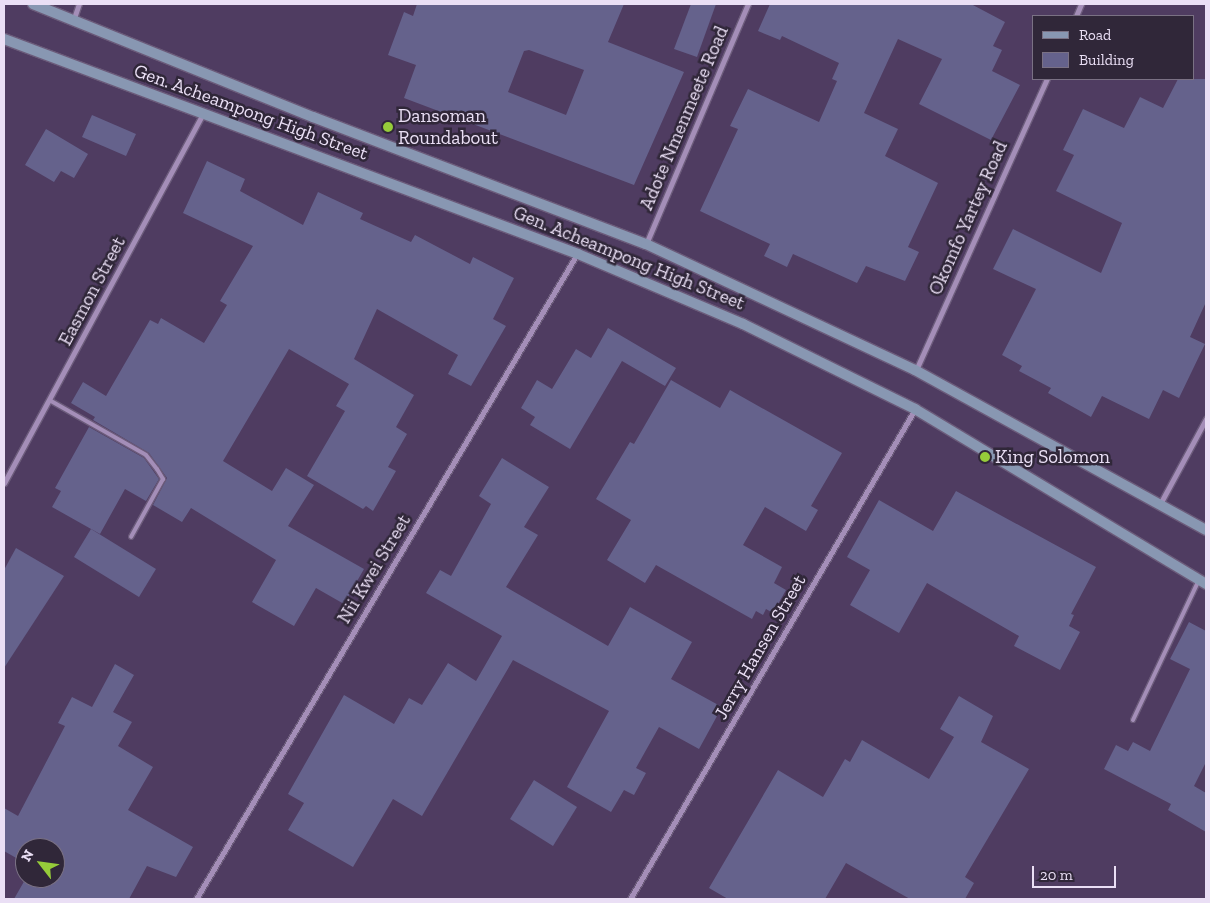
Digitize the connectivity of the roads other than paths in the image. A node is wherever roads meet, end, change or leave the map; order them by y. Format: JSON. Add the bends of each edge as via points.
{"nodes":[{"id":1,"x":33,"y":4,"type":"edge"},
{"id":2,"x":79,"y":4,"type":"edge"},
{"id":3,"x":748,"y":4,"type":"edge"},
{"id":4,"x":72,"y":21,"type":"junction"},
{"id":5,"x":4,"y":39,"type":"edge"},
{"id":6,"x":1047,"y":80,"type":"edge"},
{"id":7,"x":204,"y":112,"type":"junction"},
{"id":8,"x":646,"y":244,"type":"junction"},
{"id":9,"x":578,"y":254,"type":"junction"},
{"id":10,"x":916,"y":370,"type":"junction"},
{"id":11,"x":51,"y":400,"type":"junction"},
{"id":12,"x":915,"y":409,"type":"junction"},
{"id":13,"x":1206,"y":419,"type":"edge"},
{"id":14,"x":4,"y":483,"type":"edge"},
{"id":15,"x":1160,"y":504,"type":"junction"},
{"id":16,"x":1206,"y":530,"type":"edge"},
{"id":17,"x":131,"y":537,"type":"dead end"},
{"id":18,"x":1203,"y":582,"type":"edge"},
{"id":19,"x":1133,"y":720,"type":"dead end"},
{"id":20,"x":196,"y":899,"type":"edge"},
{"id":21,"x":630,"y":899,"type":"edge"}],
"edges":[{"from":1,"to":4,"type":"main road","name":"Gen. Acheampong High Street"},
{"from":2,"to":4,"type":"street"},
{"from":3,"to":8,"type":"street","name":"Adote Nmenmeete Road"},
{"from":4,"to":8,"type":"main road","name":"Gen. Acheampong High Street"},
{"from":5,"to":7,"type":"main road","name":"Gen. Acheampong High Street"},
{"from":6,"to":10,"type":"street","name":"Okomfo Yartey Road"},
{"from":7,"to":9,"type":"main road","name":"Gen. Acheampong High Street"},
{"from":7,"to":11,"type":"street","name":"Easmon Street"},
{"from":8,"to":10,"type":"main road","name":"Gen. Acheampong High Street"},
{"from":9,"to":12,"type":"main road","name":"Gen. Acheampong High Street","via":[[743,324]]},
{"from":9,"to":20,"type":"street","name":"Nii Kwei Street"},
{"from":10,"to":15,"type":"main road","name":"Gen. Acheampong High Street"},
{"from":11,"to":14,"type":"street","name":"Easmon Street"},
{"from":11,"to":17,"type":"lane","via":[[146,455],[163,479]]},
{"from":12,"to":18,"type":"main road","name":"Gen. Acheampong High Street"},
{"from":12,"to":21,"type":"street","name":"Jerry Hansen Street"},
{"from":13,"to":15,"type":"street"},
{"from":15,"to":16,"type":"main road","name":"Gen. Acheampong High Street"},
{"from":18,"to":19,"type":"lane"}]}
